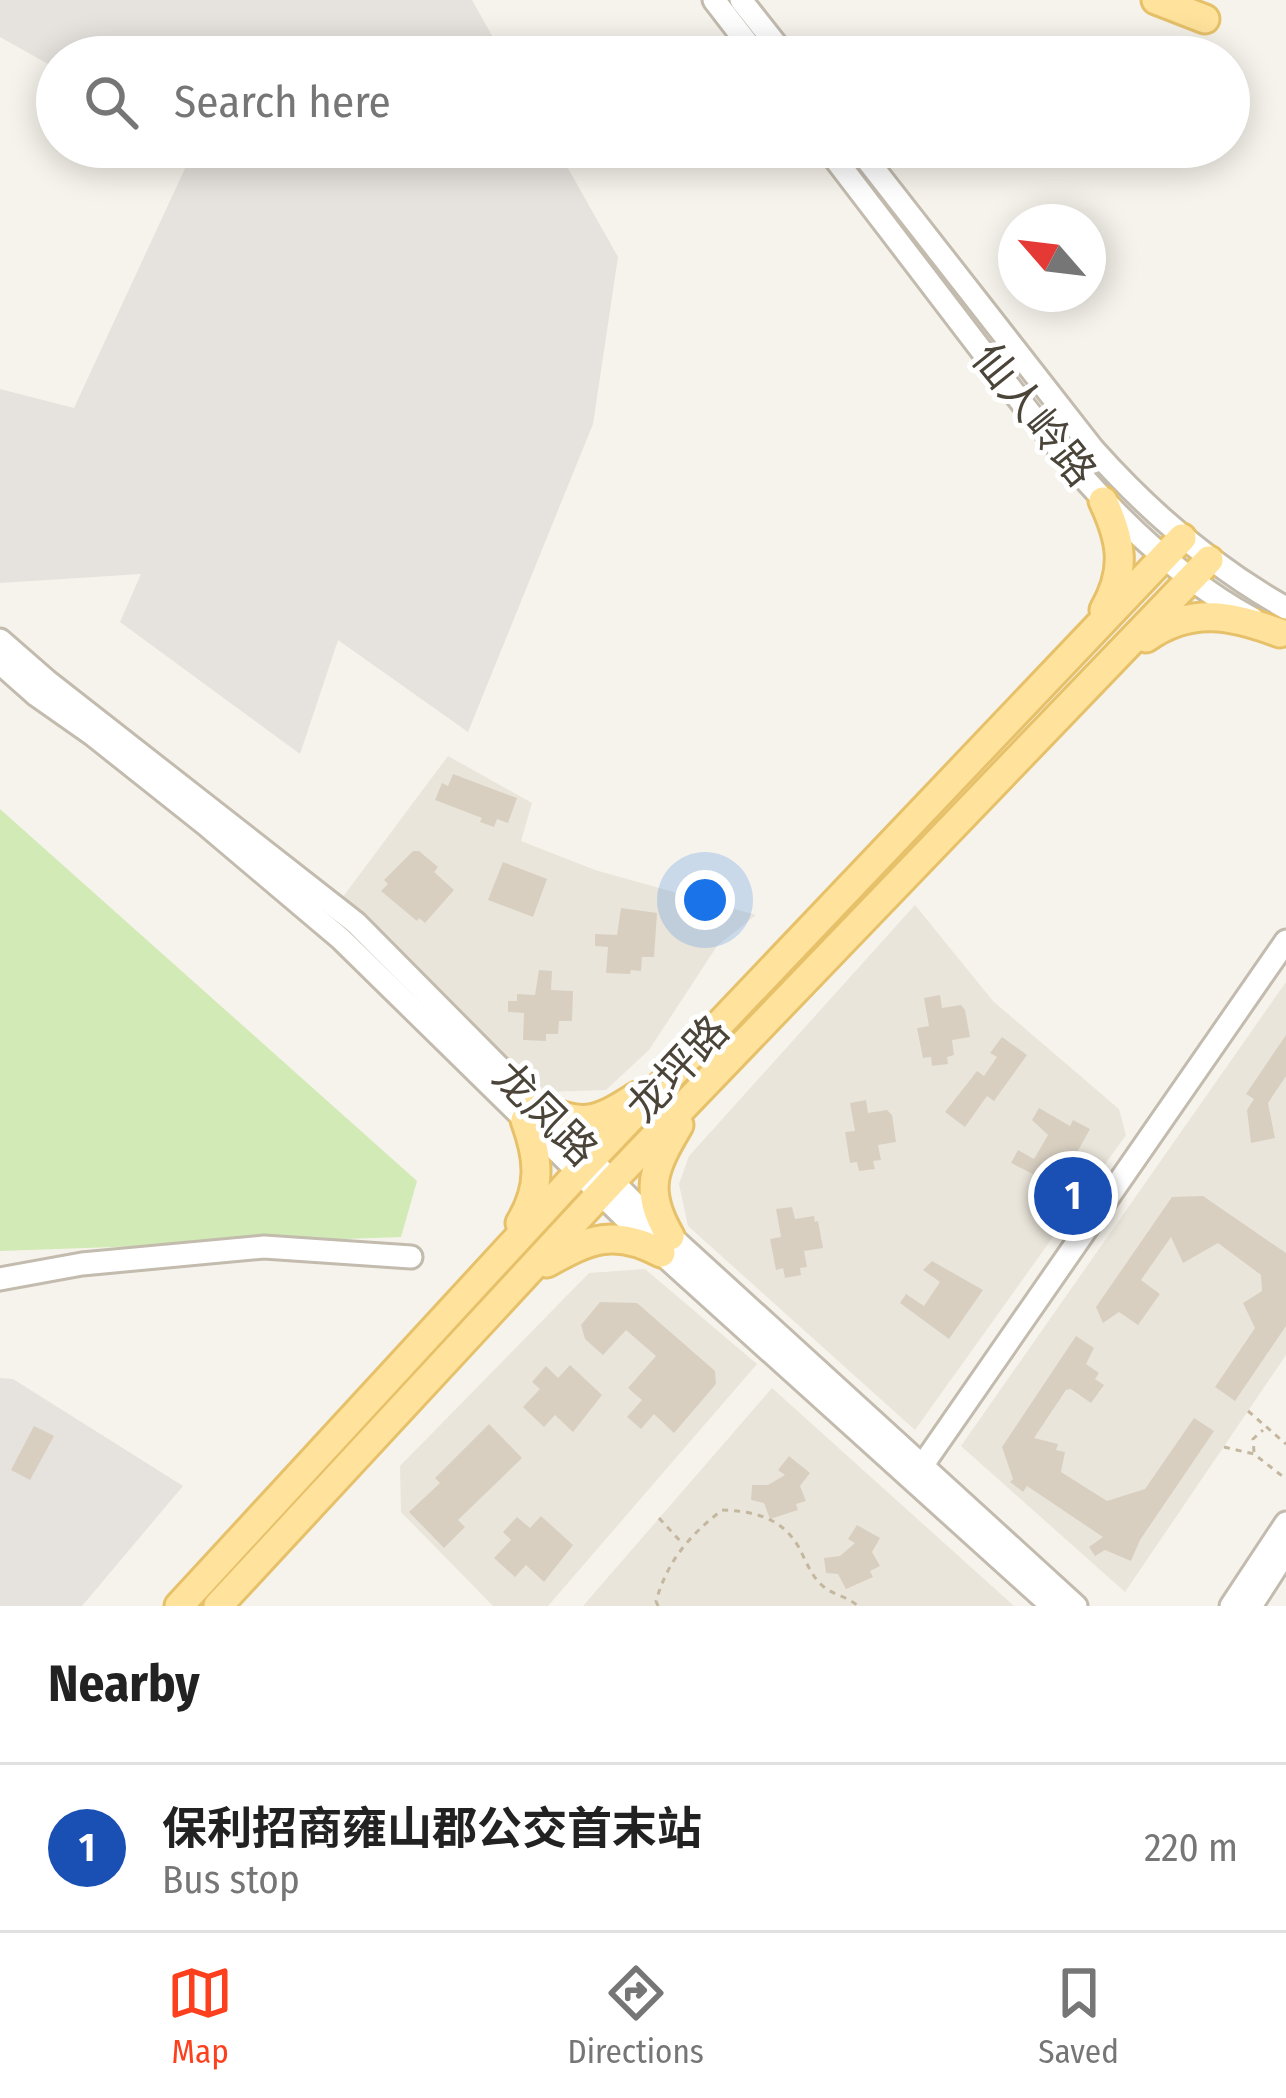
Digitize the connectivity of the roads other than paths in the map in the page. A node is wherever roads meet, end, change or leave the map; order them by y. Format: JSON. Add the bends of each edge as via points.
{"nodes":[{"id":1,"x":714,"y":0,"type":"edge"},
{"id":2,"x":741,"y":0,"type":"edge"},
{"id":3,"x":1156,"y":0,"type":"edge"},
{"id":4,"x":1205,"y":19,"type":"dead end"},
{"id":5,"x":742,"y":36,"type":"edge"},
{"id":6,"x":769,"y":36,"type":"edge"},
{"id":7,"x":842,"y":168,"type":"edge"},
{"id":8,"x":873,"y":168,"type":"edge"},
{"id":9,"x":1102,"y":502,"type":"junction"},
{"id":10,"x":1174,"y":547,"type":"junction"},
{"id":11,"x":1201,"y":569,"type":"junction"},
{"id":12,"x":1284,"y":626,"type":"edge"},
{"id":13,"x":0,"y":640,"type":"edge"},
{"id":14,"x":1084,"y":642,"type":"junction"},
{"id":15,"x":0,"y":663,"type":"edge"},
{"id":16,"x":1108,"y":664,"type":"junction"},
{"id":17,"x":1286,"y":941,"type":"edge"},
{"id":18,"x":680,"y":1066,"type":"junction"},
{"id":19,"x":703,"y":1086,"type":"junction"},
{"id":20,"x":530,"y":1112,"type":"junction"},
{"id":21,"x":585,"y":1167,"type":"junction"},
{"id":22,"x":606,"y":1188,"type":"junction"},
{"id":23,"x":666,"y":1245,"type":"junction"},
{"id":24,"x":412,"y":1257,"type":"dead end"},
{"id":25,"x":498,"y":1260,"type":"junction"},
{"id":26,"x":523,"y":1278,"type":"junction"},
{"id":27,"x":0,"y":1279,"type":"edge"},
{"id":28,"x":922,"y":1466,"type":"junction"},
{"id":29,"x":1286,"y":1523,"type":"edge"},
{"id":30,"x":1286,"y":1552,"type":"edge"},
{"id":31,"x":179,"y":1606,"type":"edge"},
{"id":32,"x":218,"y":1606,"type":"edge"},
{"id":33,"x":1052,"y":1606,"type":"edge"},
{"id":34,"x":1076,"y":1606,"type":"edge"},
{"id":35,"x":1231,"y":1606,"type":"edge"},
{"id":36,"x":1251,"y":1606,"type":"edge"}],
"edges":[{"from":1,"to":5,"type":"street"},
{"from":2,"to":6,"type":"street"},
{"from":3,"to":4,"type":"main road"},
{"from":7,"to":9,"type":"street","name":"仙人岭路"},
{"from":8,"to":10,"type":"street","name":"仙人岭路"},
{"from":9,"to":10,"type":"street","name":"仙人岭路"},
{"from":9,"to":14,"type":"main road","via":[[1116,529],[1121,571]]},
{"from":10,"to":11,"type":"street","name":"仙人岭路"},
{"from":10,"to":14,"type":"main road","name":"龙坪路"},
{"from":11,"to":12,"type":"street","name":"仙人岭路","via":[[1239,611]]},
{"from":11,"to":16,"type":"main road","name":"龙坪路"},
{"from":12,"to":16,"type":"main road","via":[[1184,618]]},
{"from":13,"to":20,"type":"street","name":"龙凤路","via":[[356,923]]},
{"from":14,"to":18,"type":"main road","name":"龙坪路"},
{"from":15,"to":20,"type":"street","name":"龙凤路","via":[[341,939]]},
{"from":16,"to":19,"type":"main road","name":"龙坪路"},
{"from":17,"to":28,"type":"street"},
{"from":18,"to":20,"type":"main road","via":[[607,1116]]},
{"from":18,"to":21,"type":"main road","name":"龙坪路"},
{"from":19,"to":22,"type":"main road","name":"龙坪路"},
{"from":19,"to":23,"type":"main road","via":[[653,1184]]},
{"from":20,"to":21,"type":"street","name":"龙凤路"},
{"from":20,"to":25,"type":"main road","via":[[538,1177]]},
{"from":21,"to":22,"type":"street","name":"龙凤路"},
{"from":21,"to":25,"type":"main road","name":"龙坪路"},
{"from":22,"to":23,"type":"street","name":"龙凤路"},
{"from":22,"to":26,"type":"main road","name":"龙坪路"},
{"from":23,"to":26,"type":"main road","via":[[594,1240]]},
{"from":23,"to":28,"type":"street","name":"龙凤路"},
{"from":23,"to":33,"type":"street","name":"龙凤路"},
{"from":24,"to":27,"type":"street","via":[[264,1247]]},
{"from":25,"to":31,"type":"main road","name":"龙坪路"},
{"from":26,"to":32,"type":"main road","name":"龙坪路"},
{"from":28,"to":34,"type":"street","name":"龙凤路"},
{"from":29,"to":35,"type":"street"},
{"from":30,"to":36,"type":"street"}]}
